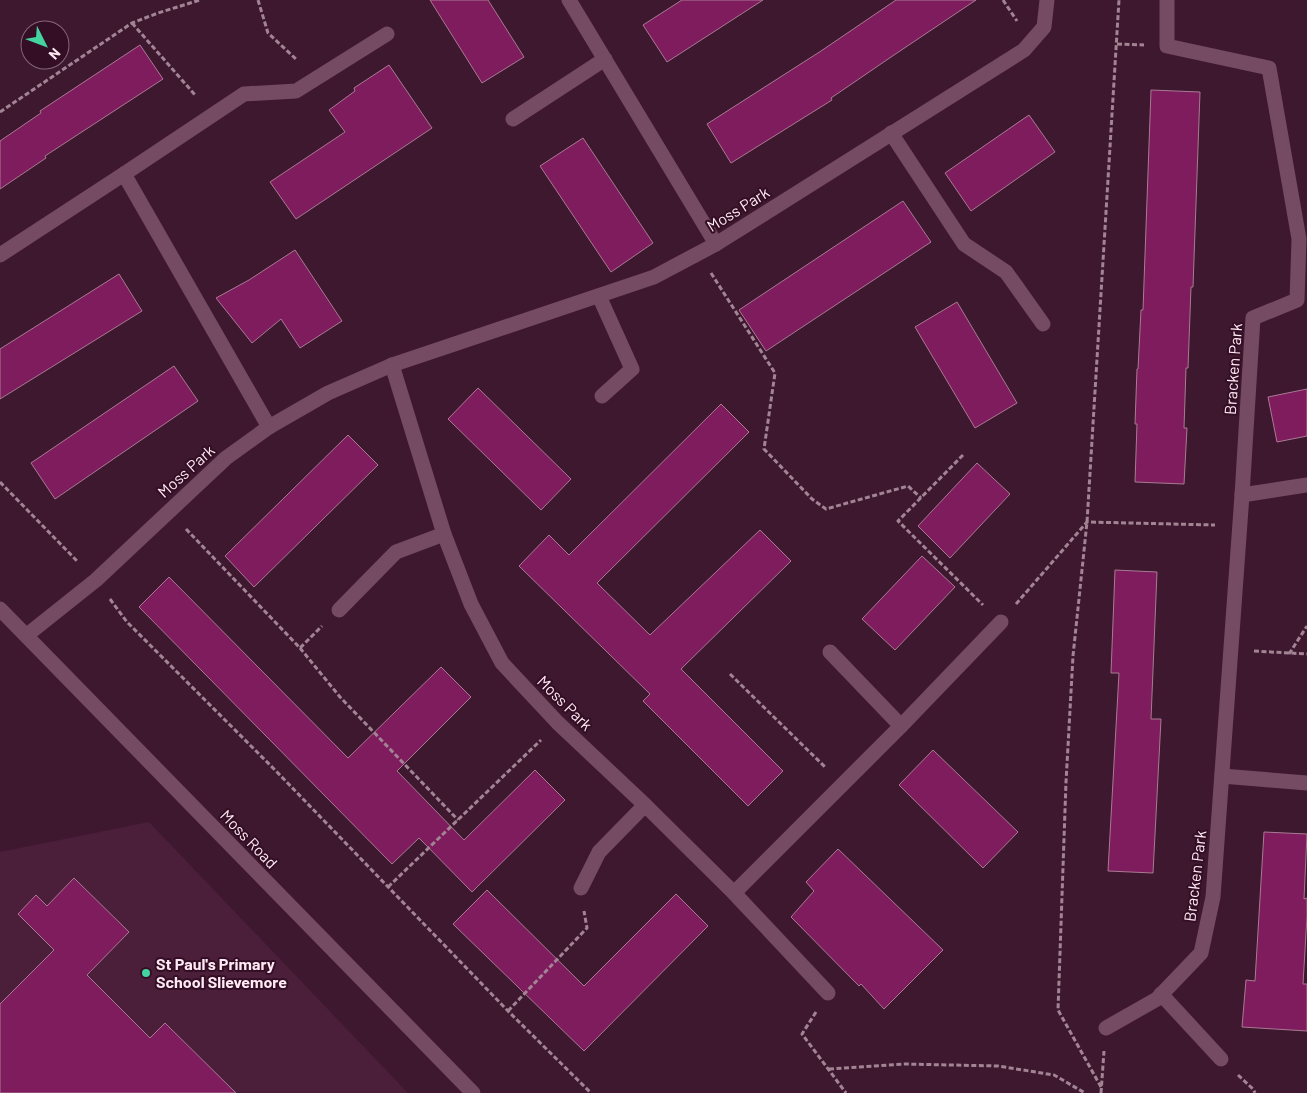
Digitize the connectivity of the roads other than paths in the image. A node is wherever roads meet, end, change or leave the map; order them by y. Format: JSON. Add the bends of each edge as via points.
{"nodes":[{"id":1,"x":569,"y":0,"type":"edge"},
{"id":2,"x":1047,"y":0,"type":"edge"},
{"id":3,"x":1168,"y":0,"type":"edge"},
{"id":4,"x":387,"y":34,"type":"dead end"},
{"id":5,"x":605,"y":58,"type":"junction"},
{"id":6,"x":513,"y":119,"type":"dead end"},
{"id":7,"x":890,"y":133,"type":"junction"},
{"id":8,"x":124,"y":174,"type":"junction"},
{"id":9,"x":716,"y":244,"type":"junction"},
{"id":10,"x":0,"y":254,"type":"edge"},
{"id":11,"x":599,"y":296,"type":"junction"},
{"id":12,"x":1043,"y":324,"type":"dead end"},
{"id":13,"x":392,"y":365,"type":"junction"},
{"id":14,"x":602,"y":396,"type":"dead end"},
{"id":15,"x":270,"y":427,"type":"junction"},
{"id":16,"x":1307,"y":485,"type":"edge"},
{"id":17,"x":1242,"y":495,"type":"junction"},
{"id":18,"x":444,"y":534,"type":"junction"},
{"id":19,"x":0,"y":609,"type":"edge"},
{"id":20,"x":339,"y":610,"type":"road end"},
{"id":21,"x":1001,"y":622,"type":"road end"},
{"id":22,"x":27,"y":635,"type":"junction"},
{"id":23,"x":830,"y":652,"type":"dead end"},
{"id":24,"x":901,"y":726,"type":"junction"},
{"id":25,"x":1222,"y":776,"type":"junction"},
{"id":26,"x":1307,"y":783,"type":"edge"},
{"id":27,"x":645,"y":805,"type":"junction"},
{"id":28,"x":581,"y":888,"type":"road end"},
{"id":29,"x":734,"y":893,"type":"junction"},
{"id":30,"x":828,"y":993,"type":"road end"},
{"id":31,"x":1161,"y":994,"type":"junction"},
{"id":32,"x":1106,"y":1028,"type":"road end"},
{"id":33,"x":1221,"y":1059,"type":"dead end"},
{"id":34,"x":473,"y":1093,"type":"edge"}],
"edges":[{"from":1,"to":5,"type":"street"},
{"from":2,"to":7,"type":"street","name":"Moss Park","via":[[1044,27],[1024,50]]},
{"from":3,"to":17,"type":"street","name":"Bracken Park","via":[[1167,46],[1269,68],[1299,239],[1297,300],[1253,318]]},
{"from":4,"to":8,"type":"street","via":[[296,91],[244,94]]},
{"from":5,"to":6,"type":"street"},
{"from":5,"to":9,"type":"street"},
{"from":7,"to":9,"type":"street","name":"Moss Park"},
{"from":7,"to":12,"type":"street","via":[[964,244],[1006,272]]},
{"from":8,"to":10,"type":"street"},
{"from":8,"to":15,"type":"street"},
{"from":9,"to":11,"type":"street","name":"Moss Park","via":[[654,277]]},
{"from":11,"to":13,"type":"street","name":"Moss Park"},
{"from":11,"to":14,"type":"street","via":[[632,369]]},
{"from":13,"to":15,"type":"street","name":"Moss Park","via":[[328,393]]},
{"from":13,"to":18,"type":"street","name":"Moss Park"},
{"from":15,"to":22,"type":"street","name":"Moss Park","via":[[226,458],[96,580]]},
{"from":16,"to":17,"type":"street"},
{"from":17,"to":25,"type":"street","name":"Bracken Park"},
{"from":18,"to":20,"type":"street","via":[[396,552]]},
{"from":18,"to":27,"type":"street","name":"Moss Park","via":[[472,604],[502,662],[558,723]]},
{"from":19,"to":22,"type":"street","name":"Moss Road"},
{"from":21,"to":24,"type":"street"},
{"from":22,"to":34,"type":"street","name":"Moss Road"},
{"from":23,"to":24,"type":"street"},
{"from":24,"to":29,"type":"street"},
{"from":25,"to":26,"type":"street"},
{"from":25,"to":31,"type":"street","name":"Bracken Park","via":[[1213,897],[1201,953]]},
{"from":27,"to":28,"type":"street","via":[[599,852]]},
{"from":27,"to":29,"type":"street","name":"Moss Park"},
{"from":29,"to":30,"type":"street","name":"Moss Park"},
{"from":31,"to":32,"type":"street","name":"Bracken Park"},
{"from":31,"to":33,"type":"street"}]}
